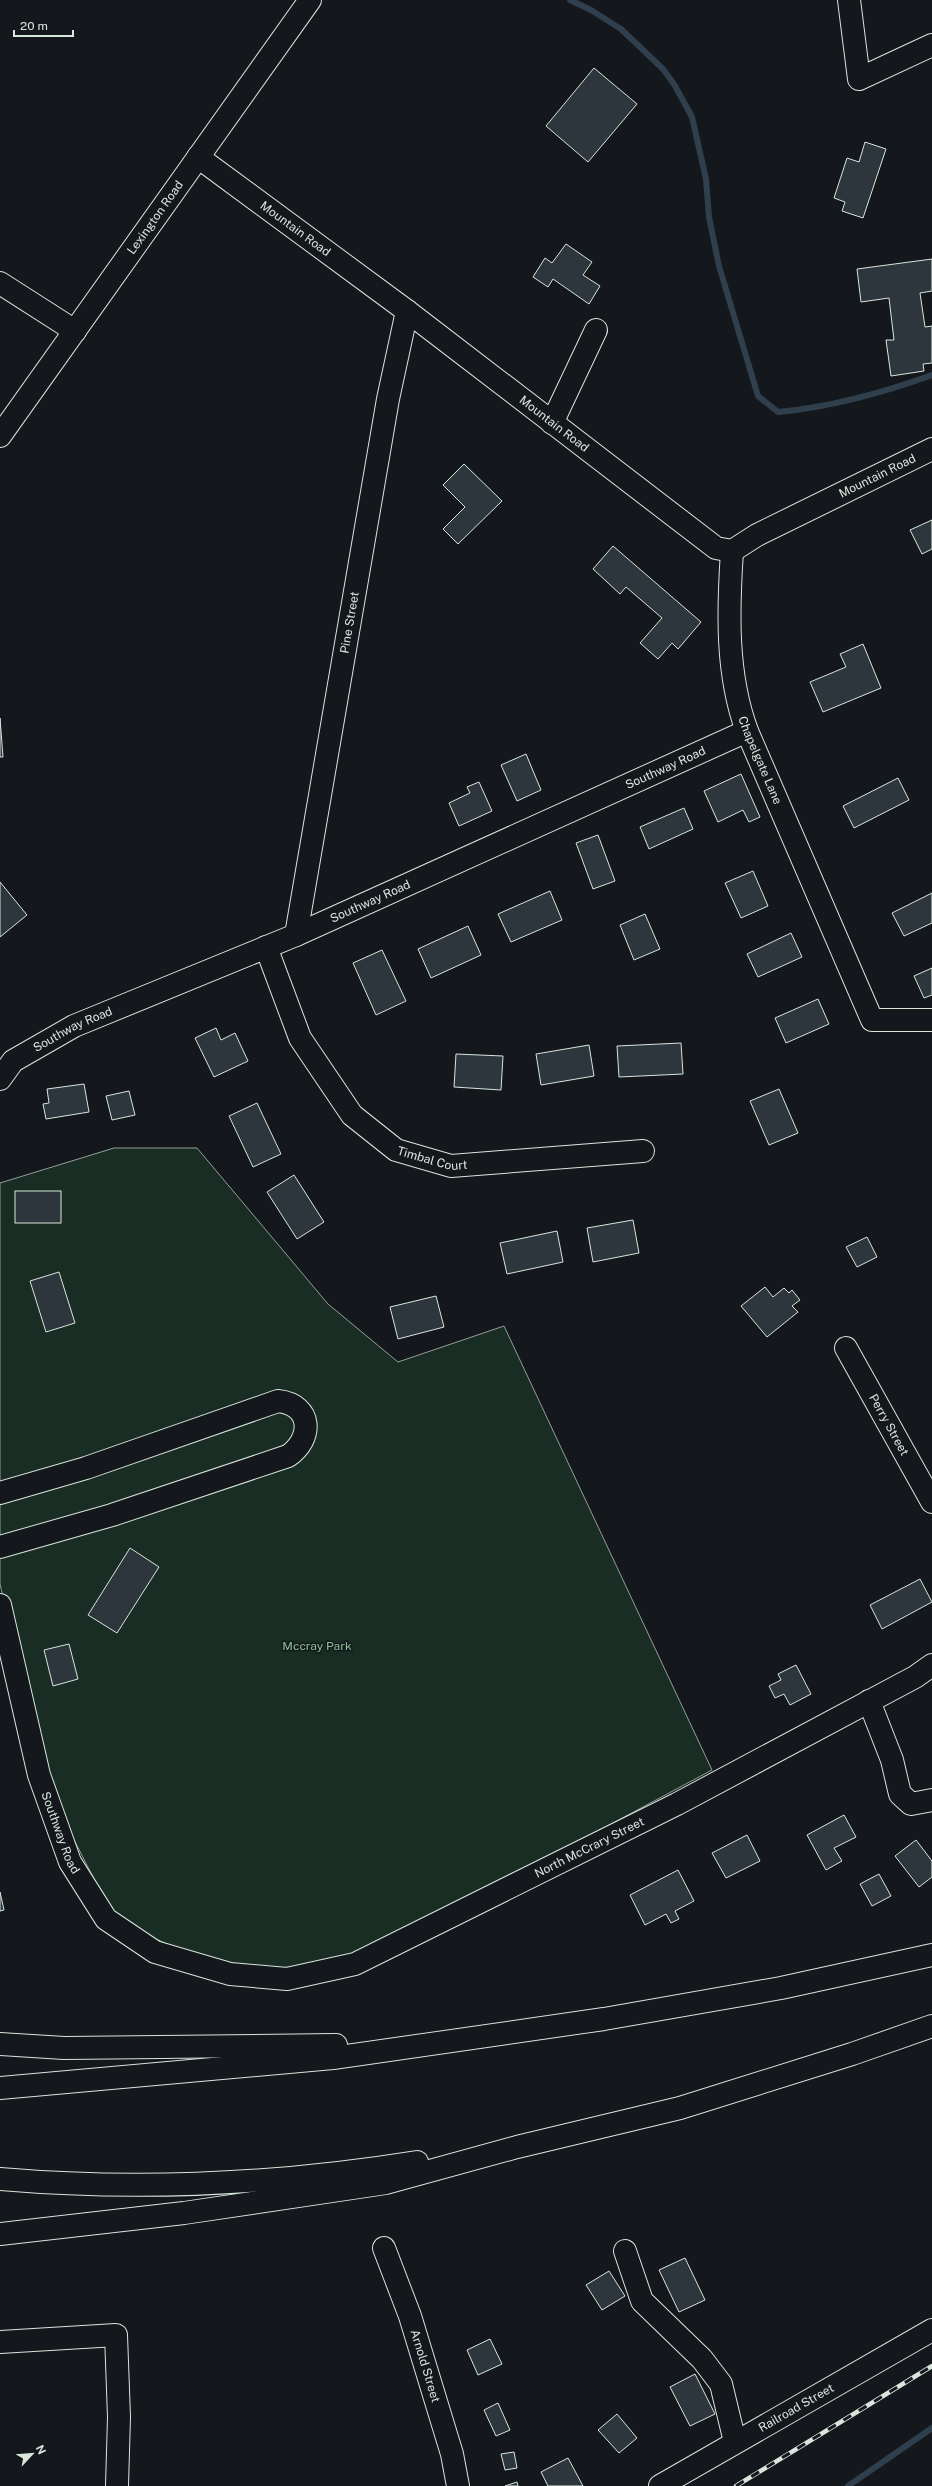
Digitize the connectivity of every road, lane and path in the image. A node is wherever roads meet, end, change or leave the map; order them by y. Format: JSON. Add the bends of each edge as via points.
{"nodes":[{"id":1,"x":310,"y":0,"type":"edge"},
{"id":2,"x":849,"y":0,"type":"edge"},
{"id":3,"x":932,"y":45,"type":"edge"},
{"id":4,"x":198,"y":158,"type":"junction"},
{"id":5,"x":0,"y":283,"type":"edge"},
{"id":6,"x":407,"y":311,"type":"junction"},
{"id":7,"x":75,"y":330,"type":"junction"},
{"id":8,"x":596,"y":330,"type":"dead end"},
{"id":9,"x":552,"y":423,"type":"junction"},
{"id":10,"x":0,"y":436,"type":"edge"},
{"id":11,"x":932,"y":449,"type":"edge"},
{"id":12,"x":732,"y":551,"type":"junction"},
{"id":13,"x":747,"y":731,"type":"junction"},
{"id":14,"x":296,"y":935,"type":"junction"},
{"id":15,"x":266,"y":947,"type":"junction"},
{"id":16,"x":932,"y":1020,"type":"edge"},
{"id":17,"x":0,"y":1079,"type":"edge"},
{"id":18,"x":643,"y":1151,"type":"dead end"},
{"id":19,"x":846,"y":1348,"type":"dead end"},
{"id":20,"x":0,"y":1493,"type":"edge"},
{"id":21,"x":932,"y":1502,"type":"edge"},
{"id":22,"x":0,"y":1547,"type":"edge"},
{"id":23,"x":0,"y":1605,"type":"edge"},
{"id":24,"x":932,"y":1665,"type":"edge"},
{"id":25,"x":869,"y":1702,"type":"junction"},
{"id":26,"x":932,"y":1800,"type":"edge"},
{"id":27,"x":932,"y":1955,"type":"edge"},
{"id":28,"x":230,"y":1974,"type":"joint"},
{"id":29,"x":604,"y":2019,"type":"junction"},
{"id":30,"x":932,"y":2026,"type":"edge"},
{"id":31,"x":0,"y":2044,"type":"edge"},
{"id":32,"x":0,"y":2088,"type":"edge"},
{"id":33,"x":517,"y":2147,"type":"junction"},
{"id":34,"x":0,"y":2179,"type":"edge"},
{"id":35,"x":0,"y":2234,"type":"edge"},
{"id":36,"x":384,"y":2248,"type":"dead end"},
{"id":37,"x":625,"y":2251,"type":"dead end"},
{"id":38,"x":932,"y":2330,"type":"edge"},
{"id":39,"x":0,"y":2342,"type":"edge"},
{"id":40,"x":735,"y":2442,"type":"junction"},
{"id":41,"x":116,"y":2486,"type":"edge"},
{"id":42,"x":458,"y":2486,"type":"edge"},
{"id":43,"x":660,"y":2486,"type":"edge"}],
"edges":[{"from":1,"to":4,"type":"main road","name":"Lexington Road"},
{"from":2,"to":3,"type":"main road","via":[[859,79]]},
{"from":4,"to":6,"type":"main road","name":"Mountain Road"},
{"from":4,"to":7,"type":"main road","name":"Lexington Road"},
{"from":5,"to":7,"type":"main road"},
{"from":6,"to":9,"type":"main road","name":"Mountain Road"},
{"from":6,"to":14,"type":"main road","name":"Pine Street","via":[[388,399]]},
{"from":7,"to":10,"type":"main road","name":"Lexington Road"},
{"from":8,"to":9,"type":"main road"},
{"from":9,"to":12,"type":"main road","name":"Mountain Road","via":[[716,548]]},
{"from":11,"to":12,"type":"main road","name":"Mountain Road","via":[[757,535]]},
{"from":12,"to":13,"type":"main road","name":"Chapelgate Lane","via":[[730,644],[736,697]]},
{"from":13,"to":14,"type":"main road","name":"Southway Road"},
{"from":13,"to":16,"type":"main road","name":"Chapelgate Lane","via":[[872,1020]]},
{"from":14,"to":15,"type":"main road","name":"Southway Road"},
{"from":15,"to":17,"type":"main road","name":"Southway Road","via":[[74,1026],[13,1061]]},
{"from":15,"to":18,"type":"main road","name":"Timbal Court","via":[[300,1038],[352,1115],[396,1150],[451,1166]]},
{"from":19,"to":21,"type":"main road","name":"Perry Street"},
{"from":20,"to":22,"type":"main road","via":[[86,1468],[278,1401],[297,1406],[304,1416],[304,1440],[298,1449],[288,1456],[112,1515]]},
{"from":23,"to":28,"type":"main road","name":"Southway Road","via":[[39,1776],[70,1862],[106,1919],[155,1952]]},
{"from":24,"to":25,"type":"main road","name":"North McCrary Street"},
{"from":25,"to":26,"type":"main road","via":[[892,1760],[900,1794],[911,1804]]},
{"from":25,"to":28,"type":"main road","name":"North McCrary Street","via":[[677,1804],[354,1964],[287,1979]]},
{"from":27,"to":29,"type":"main road","via":[[781,1988]]},
{"from":29,"to":31,"type":"main road","via":[[344,2045],[64,2048]]},
{"from":29,"to":32,"type":"main road","via":[[333,2058]]},
{"from":30,"to":33,"type":"main road","via":[[680,2108]]},
{"from":33,"to":34,"type":"main road","via":[[356,2172],[197,2185]]},
{"from":33,"to":35,"type":"main road","via":[[386,2183],[184,2213]]},
{"from":36,"to":42,"type":"main road","name":"Arnold Street","via":[[410,2316],[452,2454]]},
{"from":37,"to":40,"type":"main road","via":[[642,2301],[702,2359],[721,2384]]},
{"from":38,"to":40,"type":"main road","name":"Railroad Street"},
{"from":39,"to":41,"type":"main road","via":[[116,2335],[119,2417]]},
{"from":40,"to":43,"type":"main road","name":"Railroad Street"}]}
